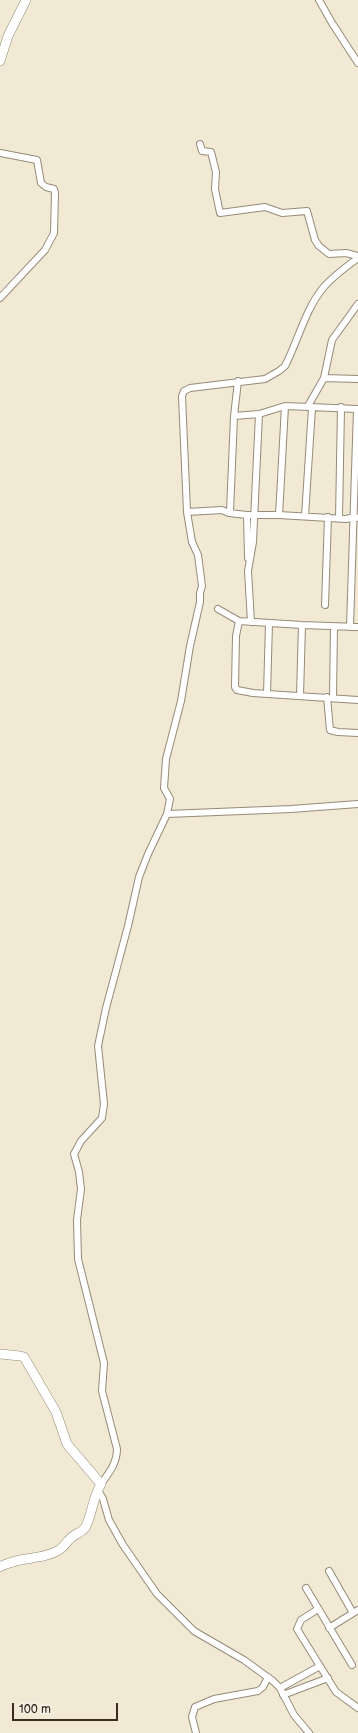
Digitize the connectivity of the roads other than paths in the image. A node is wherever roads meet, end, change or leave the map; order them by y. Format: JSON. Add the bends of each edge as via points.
{"nodes":[{"id":1,"x":26,"y":0,"type":"edge"},
{"id":2,"x":319,"y":0,"type":"edge"},
{"id":3,"x":0,"y":62,"type":"edge"},
{"id":4,"x":358,"y":63,"type":"edge"},
{"id":5,"x":200,"y":144,"type":"dead end"},
{"id":6,"x":0,"y":153,"type":"edge"},
{"id":7,"x":358,"y":257,"type":"edge"},
{"id":8,"x":0,"y":298,"type":"edge"},
{"id":9,"x":358,"y":304,"type":"edge"},
{"id":10,"x":324,"y":378,"type":"junction"},
{"id":11,"x":358,"y":379,"type":"edge"},
{"id":12,"x":238,"y":381,"type":"junction"},
{"id":13,"x":285,"y":406,"type":"junction"},
{"id":14,"x":310,"y":407,"type":"junction"},
{"id":15,"x":341,"y":408,"type":"junction"},
{"id":16,"x":358,"y":409,"type":"edge"},
{"id":17,"x":259,"y":414,"type":"junction"},
{"id":18,"x":234,"y":416,"type":"junction"},
{"id":19,"x":187,"y":512,"type":"junction"},
{"id":20,"x":230,"y":512,"type":"junction"},
{"id":21,"x":279,"y":514,"type":"junction"},
{"id":22,"x":247,"y":515,"type":"junction"},
{"id":23,"x":255,"y":515,"type":"junction"},
{"id":24,"x":305,"y":516,"type":"junction"},
{"id":25,"x":328,"y":517,"type":"junction"},
{"id":26,"x":356,"y":517,"type":"edge"},
{"id":27,"x":339,"y":518,"type":"junction"},
{"id":28,"x":248,"y":571,"type":"junction"},
{"id":29,"x":325,"y":605,"type":"dead end"},
{"id":30,"x":218,"y":609,"type":"dead end"},
{"id":31,"x":239,"y":621,"type":"junction"},
{"id":32,"x":252,"y":622,"type":"junction"},
{"id":33,"x":269,"y":624,"type":"junction"},
{"id":34,"x":302,"y":626,"type":"junction"},
{"id":35,"x":334,"y":627,"type":"junction"},
{"id":36,"x":350,"y":627,"type":"junction"},
{"id":37,"x":358,"y":627,"type":"edge"},
{"id":38,"x":267,"y":694,"type":"junction"},
{"id":39,"x":300,"y":696,"type":"junction"},
{"id":40,"x":330,"y":697,"type":"junction"},
{"id":41,"x":358,"y":700,"type":"edge"},
{"id":42,"x":358,"y":733,"type":"edge"},
{"id":43,"x":358,"y":804,"type":"edge"},
{"id":44,"x":167,"y":814,"type":"junction"},
{"id":45,"x":0,"y":1354,"type":"edge"},
{"id":46,"x":100,"y":1487,"type":"junction"},
{"id":47,"x":0,"y":1567,"type":"edge"},
{"id":48,"x":329,"y":1571,"type":"dead end"},
{"id":49,"x":306,"y":1588,"type":"dead end"},
{"id":50,"x":318,"y":1609,"type":"junction"},
{"id":51,"x":356,"y":1612,"type":"edge"},
{"id":52,"x":329,"y":1628,"type":"junction"},
{"id":53,"x":352,"y":1665,"type":"dead end"},
{"id":54,"x":320,"y":1666,"type":"junction"},
{"id":55,"x":268,"y":1677,"type":"junction"},
{"id":56,"x":328,"y":1678,"type":"junction"},
{"id":57,"x":280,"y":1688,"type":"junction"},
{"id":58,"x":283,"y":1694,"type":"junction"},
{"id":59,"x":358,"y":1708,"type":"edge"},
{"id":60,"x":196,"y":1733,"type":"edge"},
{"id":61,"x":309,"y":1733,"type":"edge"}],
"edges":[{"from":1,"to":3,"type":"street","via":[[8,36]]},
{"from":2,"to":4,"type":"street"},
{"from":5,"to":7,"type":"street","via":[[202,151],[211,152],[216,172],[215,189],[220,213],[265,207],[282,213],[307,211],[315,240],[323,250],[329,254],[346,253]]},
{"from":6,"to":8,"type":"street","via":[[37,160],[41,183],[54,189],[55,193],[54,234],[45,250]]},
{"from":7,"to":12,"type":"street","via":[[323,288],[312,306],[285,366],[265,379]]},
{"from":9,"to":10,"type":"street","via":[[332,340]]},
{"from":10,"to":11,"type":"street"},
{"from":10,"to":14,"type":"street"},
{"from":12,"to":18,"type":"street"},
{"from":12,"to":19,"type":"street","via":[[190,388],[184,391],[182,396]]},
{"from":13,"to":14,"type":"street"},
{"from":13,"to":17,"type":"street"},
{"from":13,"to":21,"type":"street"},
{"from":14,"to":15,"type":"street"},
{"from":14,"to":24,"type":"street"},
{"from":15,"to":16,"type":"street"},
{"from":15,"to":27,"type":"street"},
{"from":16,"to":26,"type":"street"},
{"from":17,"to":18,"type":"street"},
{"from":17,"to":23,"type":"street"},
{"from":18,"to":20,"type":"street"},
{"from":19,"to":20,"type":"street"},
{"from":19,"to":44,"type":"street","via":[[192,542],[198,555],[202,586],[181,701],[166,759],[164,788],[170,799]]},
{"from":20,"to":22,"type":"street"},
{"from":21,"to":23,"type":"street"},
{"from":21,"to":24,"type":"street"},
{"from":22,"to":23,"type":"street"},
{"from":22,"to":28,"type":"street"},
{"from":23,"to":28,"type":"street"},
{"from":24,"to":25,"type":"street"},
{"from":25,"to":27,"type":"street"},
{"from":25,"to":29,"type":"street"},
{"from":26,"to":27,"type":"street"},
{"from":26,"to":36,"type":"street"},
{"from":28,"to":32,"type":"street"},
{"from":30,"to":31,"type":"street"},
{"from":31,"to":32,"type":"street"},
{"from":31,"to":38,"type":"street","via":[[236,636],[235,688]]},
{"from":32,"to":33,"type":"street"},
{"from":33,"to":34,"type":"street"},
{"from":33,"to":38,"type":"street"},
{"from":34,"to":35,"type":"street"},
{"from":34,"to":39,"type":"street"},
{"from":35,"to":36,"type":"street"},
{"from":35,"to":40,"type":"street"},
{"from":36,"to":37,"type":"street"},
{"from":38,"to":39,"type":"street"},
{"from":39,"to":40,"type":"street"},
{"from":40,"to":41,"type":"street"},
{"from":40,"to":42,"type":"street","via":[[330,730]]},
{"from":43,"to":44,"type":"street"},
{"from":44,"to":46,"type":"street","via":[[139,877],[106,1008],[98,1046],[104,1104],[102,1118],[81,1141],[74,1154],[81,1189],[77,1220],[78,1259],[104,1363],[102,1392],[117,1449],[114,1465]]},
{"from":45,"to":46,"type":"street","via":[[24,1357],[56,1412],[67,1444]]},
{"from":46,"to":47,"type":"street","via":[[84,1529],[60,1549],[51,1554],[9,1562]]},
{"from":46,"to":55,"type":"street","via":[[109,1520],[157,1594],[194,1631]]},
{"from":48,"to":51,"type":"street"},
{"from":49,"to":50,"type":"street"},
{"from":50,"to":52,"type":"street"},
{"from":50,"to":54,"type":"street","via":[[301,1620],[297,1629]]},
{"from":51,"to":52,"type":"street"},
{"from":52,"to":53,"type":"street"},
{"from":54,"to":56,"type":"street"},
{"from":54,"to":57,"type":"street"},
{"from":55,"to":57,"type":"street"},
{"from":55,"to":60,"type":"street","via":[[258,1691],[214,1699],[195,1707],[192,1717]]},
{"from":56,"to":58,"type":"street"},
{"from":56,"to":59,"type":"street","via":[[336,1692]]},
{"from":57,"to":58,"type":"street"},
{"from":58,"to":61,"type":"street","via":[[294,1715]]}]}
